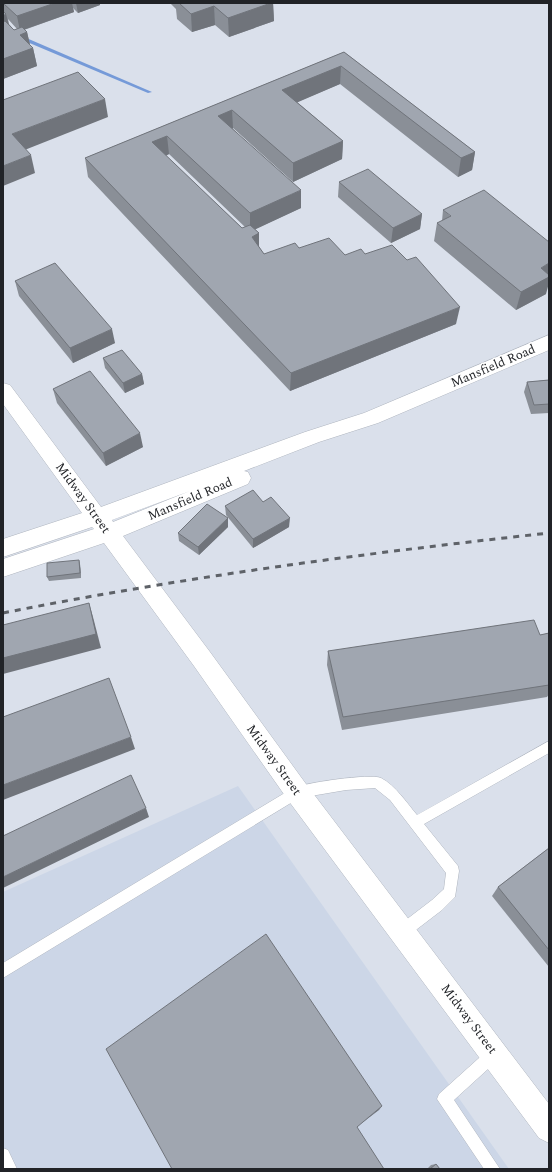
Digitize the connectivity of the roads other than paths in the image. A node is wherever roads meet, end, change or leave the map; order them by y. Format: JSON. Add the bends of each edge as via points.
{"nodes":[{"id":1,"x":549,"y":342,"type":"edge"},
{"id":2,"x":3,"y":390,"type":"edge"},
{"id":3,"x":103,"y":525,"type":"junction"},
{"id":4,"x":3,"y":548,"type":"edge"},
{"id":5,"x":3,"y":568,"type":"edge"},
{"id":6,"x":549,"y":747,"type":"edge"},
{"id":7,"x":297,"y":792,"type":"junction"},
{"id":8,"x":416,"y":822,"type":"junction"},
{"id":9,"x":403,"y":931,"type":"junction"},
{"id":10,"x":3,"y":971,"type":"edge"},
{"id":11,"x":494,"y":1054,"type":"junction"},
{"id":12,"x":549,"y":1128,"type":"edge"},
{"id":13,"x":3,"y":1155,"type":"edge"},
{"id":14,"x":10,"y":1169,"type":"edge"},
{"id":15,"x":493,"y":1169,"type":"edge"}],
"edges":[{"from":1,"to":3,"type":"street","name":"Mansfield Road","via":[[371,418],[317,445],[183,503]]},
{"from":2,"to":3,"type":"street","name":"Midway Street"},
{"from":3,"to":4,"type":"street","name":"Mansfield Road"},
{"from":3,"to":5,"type":"street","name":"Mansfield Road"},
{"from":3,"to":7,"type":"street","name":"Midway Street"},
{"from":6,"to":8,"type":"lane"},
{"from":7,"to":8,"type":"lane","via":[[376,782],[394,796]]},
{"from":7,"to":9,"type":"street","name":"Midway Street"},
{"from":7,"to":10,"type":"lane"},
{"from":8,"to":9,"type":"lane","via":[[453,871],[450,892]]},
{"from":9,"to":11,"type":"street","name":"Midway Street"},
{"from":11,"to":12,"type":"street","name":"Midway Street"},
{"from":11,"to":15,"type":"lane","via":[[444,1099]]},
{"from":13,"to":14,"type":"lane"}]}
